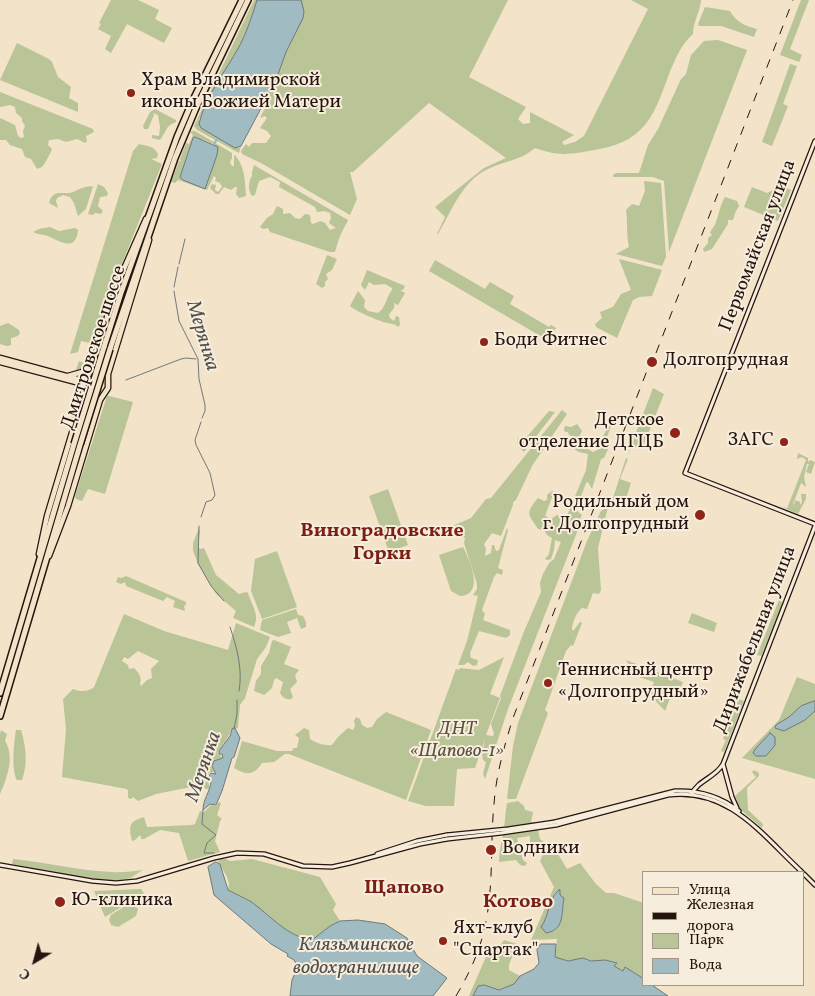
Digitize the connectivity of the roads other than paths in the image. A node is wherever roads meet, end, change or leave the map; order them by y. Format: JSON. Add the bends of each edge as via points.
{"nodes":[{"id":1,"x":242,"y":0,"type":"edge"},
{"id":2,"x":248,"y":0,"type":"edge"},
{"id":3,"x":815,"y":141,"type":"edge"},
{"id":4,"x":150,"y":210,"type":"junction"},
{"id":5,"x":155,"y":214,"type":"junction"},
{"id":6,"x":107,"y":348,"type":"junction"},
{"id":7,"x":0,"y":360,"type":"edge"},
{"id":8,"x":92,"y":364,"type":"junction"},
{"id":9,"x":88,"y":375,"type":"junction"},
{"id":10,"x":66,"y":376,"type":"junction"},
{"id":11,"x":107,"y":380,"type":"junction"},
{"id":12,"x":83,"y":388,"type":"junction"},
{"id":13,"x":103,"y":395,"type":"junction"},
{"id":14,"x":77,"y":444,"type":"junction"},
{"id":15,"x":815,"y":525,"type":"edge"},
{"id":16,"x":38,"y":563,"type":"junction"},
{"id":17,"x":43,"y":568,"type":"junction"},
{"id":18,"x":0,"y":694,"type":"edge"},
{"id":19,"x":0,"y":716,"type":"edge"},
{"id":20,"x":723,"y":764,"type":"junction"},
{"id":21,"x":719,"y":772,"type":"junction"},
{"id":22,"x":725,"y":773,"type":"junction"},
{"id":23,"x":698,"y":783,"type":"junction"},
{"id":24,"x":682,"y":790,"type":"junction"},
{"id":25,"x":693,"y":790,"type":"junction"},
{"id":26,"x":691,"y":795,"type":"junction"},
{"id":27,"x":645,"y":800,"type":"junction"},
{"id":28,"x":739,"y":810,"type":"junction"},
{"id":29,"x":743,"y":815,"type":"junction"},
{"id":30,"x":0,"y":865,"type":"edge"},
{"id":31,"x":801,"y":871,"type":"edge"},
{"id":32,"x":805,"y":875,"type":"edge"},
{"id":33,"x":815,"y":885,"type":"edge"}],
"edges":[{"from":1,"to":4,"type":"highway","name":"Дмитровское шоссе","via":[[182,123]]},
{"from":2,"to":5,"type":"highway","name":"Дмитровское шоссе","via":[[188,126]]},
{"from":3,"to":15,"type":"main road","name":"Первомайская улица","via":[[685,473]]},
{"from":4,"to":6,"type":"highway","name":"Дмитровское шоссе"},
{"from":4,"to":8,"type":"main road","via":[[119,280]]},
{"from":5,"to":6,"type":"highway","name":"Дмитровское шоссе"},
{"from":5,"to":11,"type":"main road"},
{"from":6,"to":14,"type":"highway","name":"Дмитровское шоссе","bridge":true},
{"from":7,"to":10,"type":"main road"},
{"from":7,"to":12,"type":"main road","via":[[76,382]]},
{"from":8,"to":9,"type":"main road"},
{"from":8,"to":10,"type":"main road","via":[[82,372]]},
{"from":9,"to":10,"type":"main road"},
{"from":9,"to":11,"type":"main road","via":[[98,372]]},
{"from":9,"to":12,"type":"main road"},
{"from":11,"to":13,"type":"main road","via":[[108,388]]},
{"from":12,"to":13,"type":"main road","via":[[94,397]]},
{"from":12,"to":16,"type":"main road","via":[[47,516]]},
{"from":13,"to":17,"type":"main road","via":[[68,506]]},
{"from":14,"to":16,"type":"highway","name":"Дмитровское шоссе"},
{"from":14,"to":17,"type":"highway","name":"Дмитровское шоссе"},
{"from":15,"to":20,"type":"main road","name":"Дирижабельная улица"},
{"from":16,"to":18,"type":"highway","name":"Дмитровское шоссе"},
{"from":17,"to":19,"type":"highway","name":"Дмитровское шоссе"},
{"from":20,"to":21,"type":"main road","name":"Дирижабельная улица"},
{"from":20,"to":22,"type":"main road"},
{"from":21,"to":22,"type":"main road"},
{"from":21,"to":23,"type":"main road"},
{"from":22,"to":28,"type":"main road"},
{"from":23,"to":24,"type":"main road"},
{"from":23,"to":25,"type":"main road"},
{"from":24,"to":25,"type":"main road"},
{"from":24,"to":27,"type":"main road"},
{"from":25,"to":26,"type":"main road"},
{"from":25,"to":28,"type":"main road","via":[[720,799]]},
{"from":26,"to":27,"type":"main road"},
{"from":26,"to":29,"type":"main road","via":[[712,800]]},
{"from":27,"to":30,"type":"main road","bridge":true,"via":[[501,834],[447,837],[332,867],[302,866],[264,854],[237,853],[137,881],[112,883]]},
{"from":28,"to":29,"type":"main road"},
{"from":29,"to":31,"type":"main road"},
{"from":32,"to":33,"type":"main road"}]}
